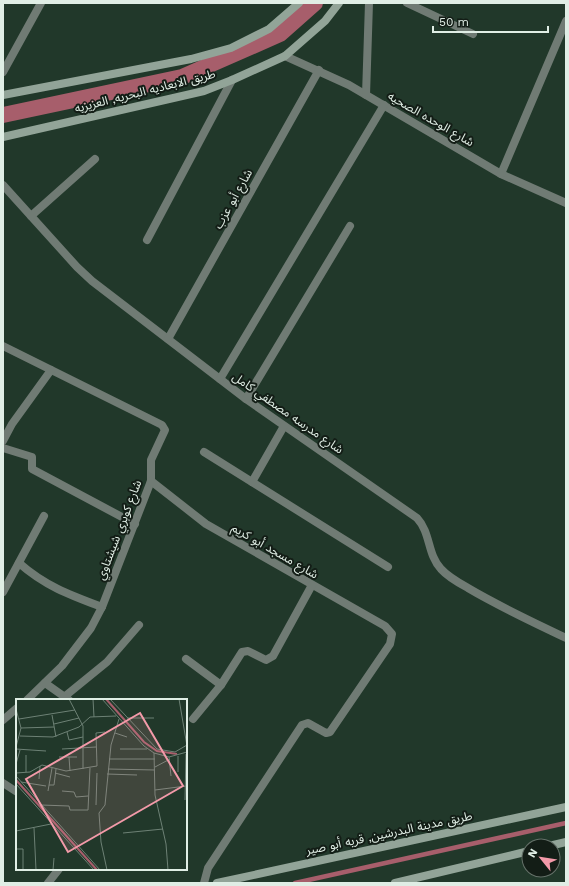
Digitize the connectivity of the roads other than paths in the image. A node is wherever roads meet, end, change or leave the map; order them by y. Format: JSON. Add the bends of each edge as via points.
{"nodes":[{"id":1,"x":41,"y":3,"type":"edge"},
{"id":2,"x":299,"y":3,"type":"edge"},
{"id":3,"x":339,"y":3,"type":"edge"},
{"id":4,"x":369,"y":3,"type":"edge"},
{"id":5,"x":407,"y":3,"type":"edge"},
{"id":6,"x":566,"y":21,"type":"edge"},
{"id":7,"x":473,"y":34,"type":"dead end"},
{"id":8,"x":285,"y":56,"type":"junction"},
{"id":9,"x":319,"y":70,"type":"junction"},
{"id":10,"x":3,"y":72,"type":"edge"},
{"id":11,"x":232,"y":80,"type":"junction"},
{"id":12,"x":3,"y":95,"type":"edge"},
{"id":13,"x":366,"y":95,"type":"junction"},
{"id":14,"x":384,"y":105,"type":"junction"},
{"id":15,"x":3,"y":137,"type":"edge"},
{"id":16,"x":95,"y":158,"type":"dead end"},
{"id":17,"x":501,"y":174,"type":"junction"},
{"id":18,"x":3,"y":185,"type":"edge"},
{"id":19,"x":566,"y":203,"type":"edge"},
{"id":20,"x":31,"y":216,"type":"junction"},
{"id":21,"x":350,"y":226,"type":"dead end"},
{"id":22,"x":147,"y":240,"type":"dead end"},
{"id":23,"x":168,"y":339,"type":"junction"},
{"id":24,"x":3,"y":346,"type":"edge"},
{"id":25,"x":51,"y":370,"type":"junction"},
{"id":26,"x":220,"y":379,"type":"junction"},
{"id":27,"x":246,"y":399,"type":"junction"},
{"id":28,"x":284,"y":426,"type":"junction"},
{"id":29,"x":3,"y":441,"type":"edge"},
{"id":30,"x":3,"y":448,"type":"edge"},
{"id":31,"x":204,"y":452,"type":"dead end"},
{"id":32,"x":151,"y":481,"type":"junction"},
{"id":33,"x":252,"y":482,"type":"junction"},
{"id":34,"x":44,"y":516,"type":"dead end"},
{"id":35,"x":135,"y":524,"type":"junction"},
{"id":36,"x":19,"y":563,"type":"junction"},
{"id":37,"x":388,"y":567,"type":"dead end"},
{"id":38,"x":312,"y":585,"type":"junction"},
{"id":39,"x":3,"y":592,"type":"edge"},
{"id":40,"x":102,"y":607,"type":"junction"},
{"id":41,"x":139,"y":625,"type":"dead end"},
{"id":42,"x":566,"y":638,"type":"edge"},
{"id":43,"x":186,"y":659,"type":"dead end"},
{"id":44,"x":45,"y":683,"type":"junction"},
{"id":45,"x":221,"y":686,"type":"junction"},
{"id":46,"x":67,"y":698,"type":"edge"},
{"id":47,"x":28,"y":699,"type":"edge"},
{"id":48,"x":16,"y":709,"type":"edge"},
{"id":49,"x":193,"y":719,"type":"dead end"},
{"id":50,"x":3,"y":720,"type":"edge"},
{"id":51,"x":3,"y":783,"type":"edge"},
{"id":52,"x":16,"y":791,"type":"edge"},
{"id":53,"x":566,"y":807,"type":"edge"},
{"id":54,"x":521,"y":853,"type":"edge"},
{"id":55,"x":58,"y":870,"type":"edge"},
{"id":56,"x":48,"y":883,"type":"edge"},
{"id":57,"x":204,"y":883,"type":"edge"},
{"id":58,"x":217,"y":883,"type":"edge"},
{"id":59,"x":395,"y":883,"type":"edge"}],
"edges":[{"from":1,"to":10,"type":"street"},
{"from":2,"to":12,"type":"street","name":"طريق الابعاديه البحريه, العزيزيه","via":[[269,29],[231,48],[191,59]]},
{"from":3,"to":8,"type":"street","name":"طريق الابعاديه البحريه, العزيزيه","via":[[325,21]]},
{"from":4,"to":13,"type":"street"},
{"from":5,"to":7,"type":"street"},
{"from":6,"to":17,"type":"street"},
{"from":8,"to":9,"type":"street","name":"شارع الوحده الصحيه"},
{"from":8,"to":11,"type":"street","name":"طريق الابعاديه البحريه, العزيزيه"},
{"from":9,"to":13,"type":"street","name":"شارع الوحده الصحيه"},
{"from":9,"to":23,"type":"street","name":"شارع أبو عزب"},
{"from":11,"to":15,"type":"street","name":"طريق الابعاديه البحريه, العزيزيه","via":[[204,91]]},
{"from":11,"to":22,"type":"street"},
{"from":13,"to":14,"type":"street","name":"شارع الوحده الصحيه"},
{"from":14,"to":17,"type":"street","name":"شارع الوحده الصحيه"},
{"from":14,"to":26,"type":"street"},
{"from":16,"to":20,"type":"street"},
{"from":17,"to":19,"type":"street","name":"شارع الوحده الصحيه"},
{"from":18,"to":20,"type":"street","name":"شارع مدرسه مصطفي كامل"},
{"from":20,"to":23,"type":"street","name":"شارع مدرسه مصطفي كامل","via":[[92,281]]},
{"from":21,"to":27,"type":"street"},
{"from":23,"to":26,"type":"street","name":"شارع مدرسه مصطفي كامل"},
{"from":24,"to":25,"type":"street","name":"شارع كوبري شيشتاوي"},
{"from":25,"to":29,"type":"street"},
{"from":25,"to":32,"type":"street","name":"شارع كوبري شيشتاوي","via":[[165,427],[151,460]]},
{"from":26,"to":27,"type":"street","name":"شارع مدرسه مصطفي كامل"},
{"from":27,"to":28,"type":"street","name":"شارع مدرسه مصطفي كامل"},
{"from":28,"to":33,"type":"street"},
{"from":28,"to":42,"type":"street","name":"شارع مدرسه مصطفي كامل","via":[[417,518],[425,529],[435,561],[449,577],[497,606]]},
{"from":30,"to":35,"type":"street","via":[[32,457],[32,469]]},
{"from":31,"to":33,"type":"street"},
{"from":32,"to":35,"type":"street","name":"شارع كوبري شيشتاوي"},
{"from":32,"to":38,"type":"street","name":"شارع مسجد أبو كريم","via":[[206,524]]},
{"from":33,"to":37,"type":"street"},
{"from":34,"to":36,"type":"street"},
{"from":35,"to":40,"type":"street","name":"شارع كوبري شيشتاوي"},
{"from":36,"to":39,"type":"street"},
{"from":36,"to":40,"type":"street","via":[[33,576],[50,586]]},
{"from":38,"to":45,"type":"street","via":[[273,656],[266,660],[248,651],[242,652]]},
{"from":38,"to":57,"type":"street","name":"شارع مسجد أبو كريم","via":[[385,626],[392,634],[390,644],[330,732],[326,733],[308,723],[302,725],[208,868]]},
{"from":40,"to":44,"type":"street","name":"شارع كوبري شيشتاوي","via":[[78,648]]},
{"from":41,"to":46,"type":"street","via":[[107,662]]},
{"from":43,"to":45,"type":"street"},
{"from":44,"to":46,"type":"street"},
{"from":44,"to":47,"type":"street","name":"شارع كوبري شيشتاوي"},
{"from":45,"to":49,"type":"street"},
{"from":48,"to":50,"type":"street"},
{"from":51,"to":52,"type":"street"},
{"from":53,"to":58,"type":"street","name":"طريق مدينة البدرشين, قريه أبو صير"},
{"from":54,"to":59,"type":"street"},
{"from":55,"to":56,"type":"street"}]}
